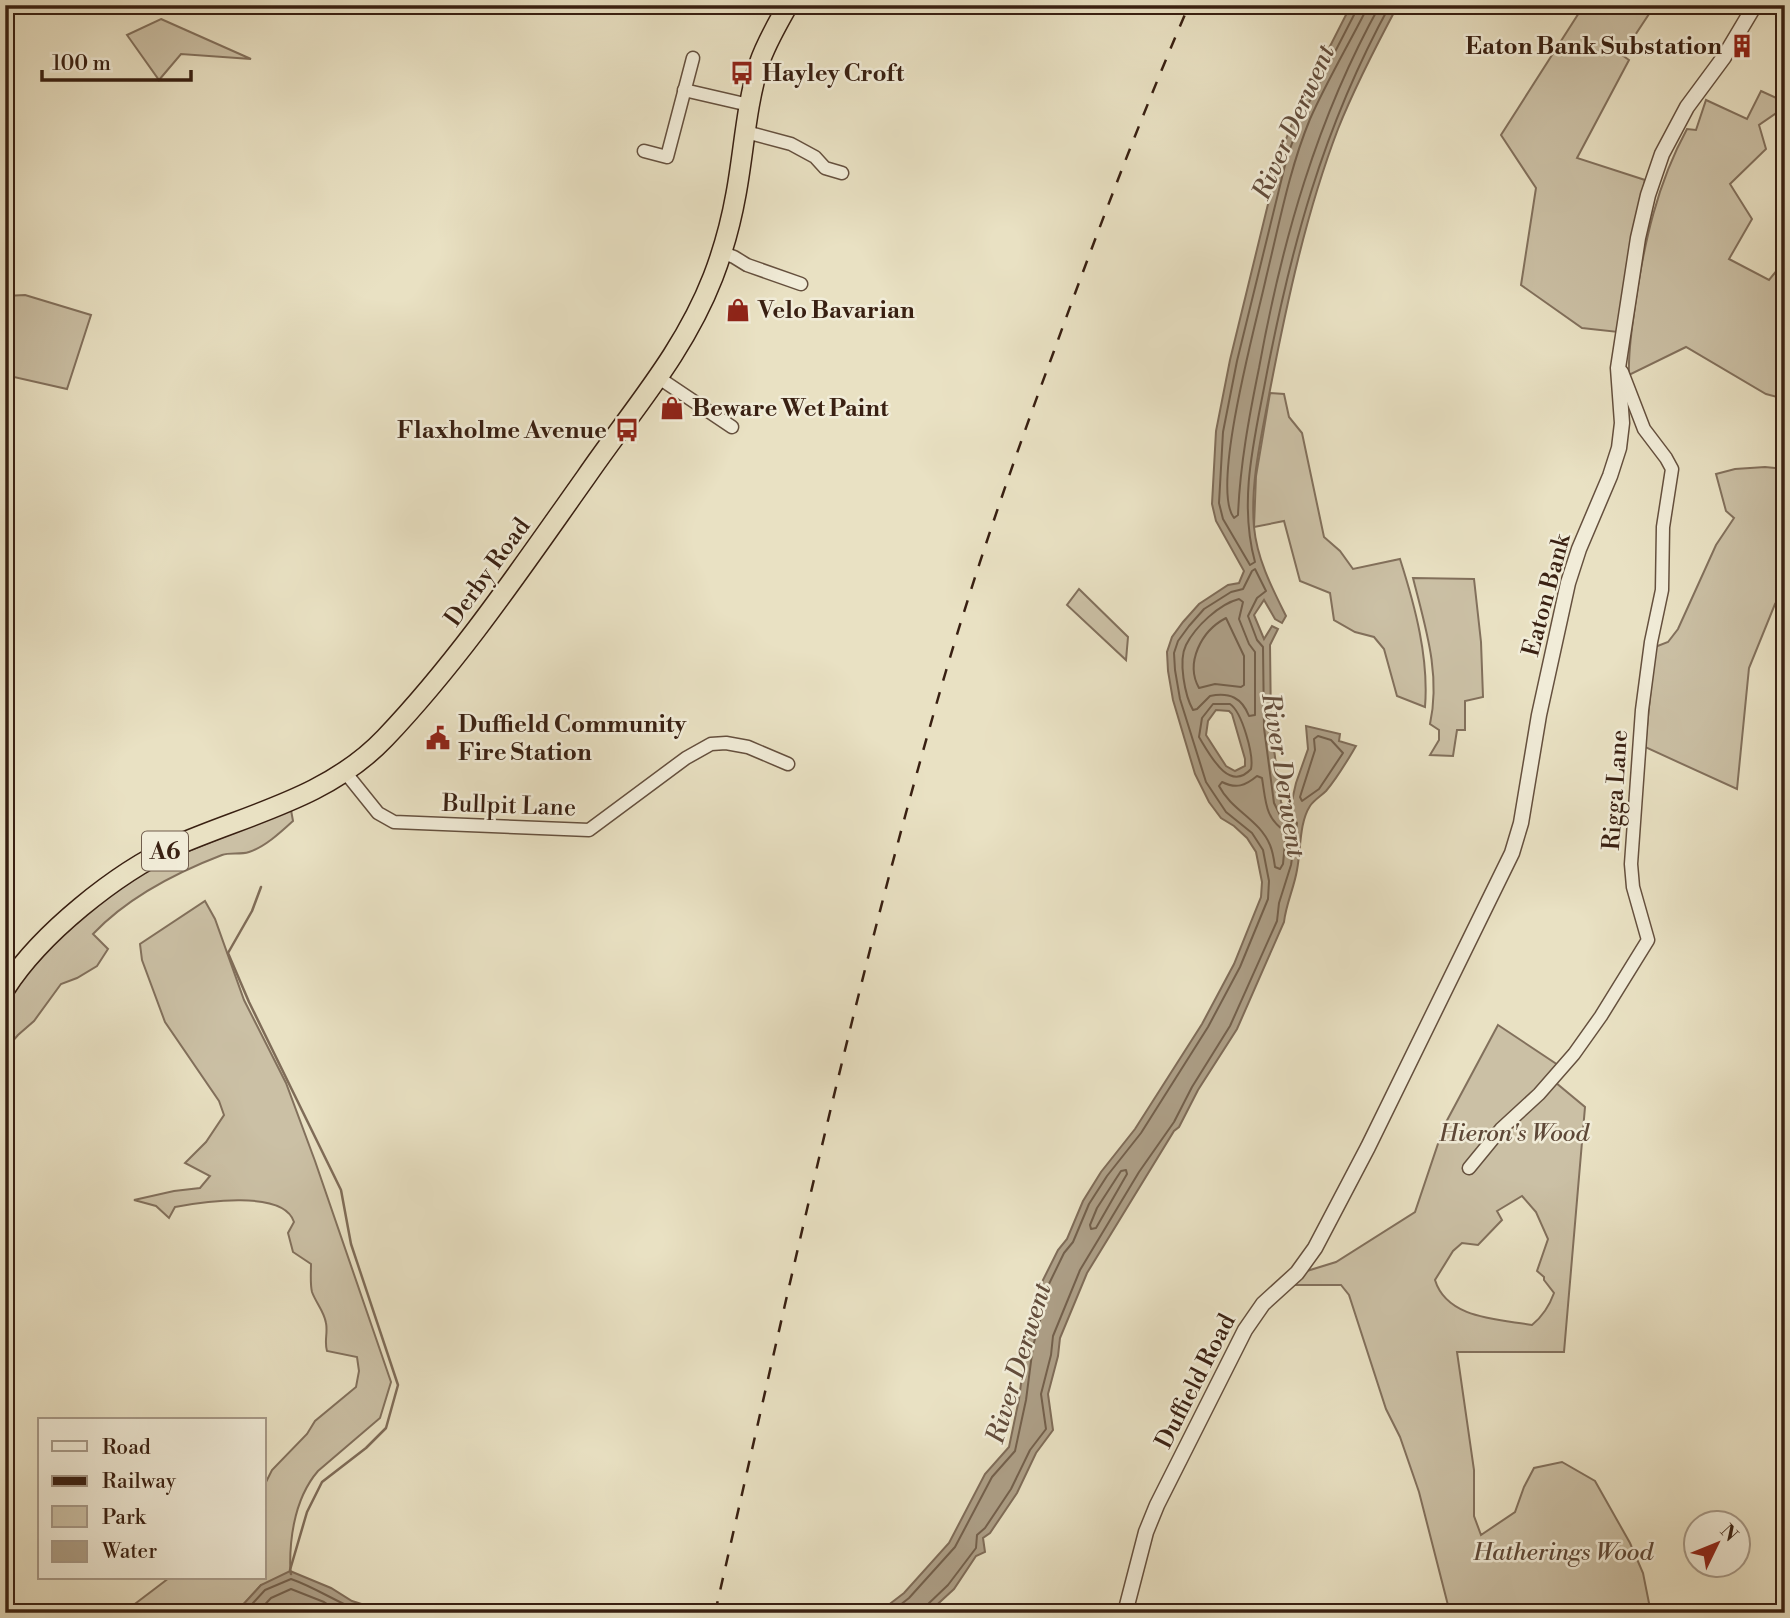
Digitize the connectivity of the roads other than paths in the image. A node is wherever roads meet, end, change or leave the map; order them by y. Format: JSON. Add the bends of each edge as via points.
{"nodes":[{"id":1,"x":788,"y":5,"type":"edge"},
{"id":2,"x":1755,"y":5,"type":"edge"},
{"id":3,"x":693,"y":58,"type":"dead end"},
{"id":4,"x":684,"y":90,"type":"junction"},
{"id":5,"x":749,"y":105,"type":"junction"},
{"id":6,"x":746,"y":132,"type":"junction"},
{"id":7,"x":644,"y":151,"type":"dead end"},
{"id":8,"x":842,"y":173,"type":"dead end"},
{"id":9,"x":721,"y":252,"type":"junction"},
{"id":10,"x":801,"y":284,"type":"dead end"},
{"id":11,"x":1618,"y":368,"type":"junction"},
{"id":12,"x":659,"y":378,"type":"junction"},
{"id":13,"x":732,"y":426,"type":"dead end"},
{"id":14,"x":788,"y":764,"type":"dead end"},
{"id":15,"x":345,"y":772,"type":"junction"},
{"id":16,"x":5,"y":989,"type":"edge"},
{"id":17,"x":1469,"y":1168,"type":"dead end"},
{"id":18,"x":1344,"y":1192,"type":"joint"},
{"id":19,"x":1279,"y":1598,"type":"dead end"},
{"id":20,"x":1278,"y":1612,"type":"edge"},
{"id":21,"x":1125,"y":1613,"type":"edge"},
{"id":22,"x":1299,"y":1613,"type":"edge"}],
"edges":[{"from":1,"to":5,"type":"highway","name":"Derby Road","number":"A6","via":[[765,48]]},
{"from":2,"to":11,"type":"street","name":"Eaton Bank","via":[[1687,107],[1656,170],[1638,239]]},
{"from":3,"to":4,"type":"street"},
{"from":4,"to":5,"type":"street"},
{"from":4,"to":7,"type":"street","via":[[667,157]]},
{"from":5,"to":6,"type":"highway","name":"Derby Road","number":"A6"},
{"from":6,"to":8,"type":"street","via":[[791,144],[825,168]]},
{"from":6,"to":9,"type":"highway","name":"Derby Road","number":"A6"},
{"from":9,"to":10,"type":"street"},
{"from":9,"to":12,"type":"highway","name":"Derby Road","number":"A6","via":[[699,309]]},
{"from":11,"to":17,"type":"street","name":"Rigga Lane","via":[[1644,429],[1672,469],[1663,527],[1662,590],[1641,723],[1631,857],[1633,887],[1648,940],[1574,1054]]},
{"from":11,"to":18,"type":"street","name":"Eaton Bank","via":[[1619,448],[1568,583],[1512,853]]},
{"from":12,"to":13,"type":"street"},
{"from":12,"to":15,"type":"highway","name":"Derby Road","number":"A6","via":[[457,653],[384,739]]},
{"from":14,"to":15,"type":"street","name":"Bullpit Lane","via":[[748,747],[711,744],[589,830],[394,822],[378,813]]},
{"from":15,"to":16,"type":"highway","name":"Derby Road","number":"A6","via":[[300,797],[146,862],[57,929]]},
{"from":18,"to":21,"type":"street","name":"Duffield Road","via":[[1307,1261],[1263,1304],[1245,1330],[1157,1505]]},
{"from":19,"to":20,"type":"street"},
{"from":20,"to":22,"type":"street"}]}
